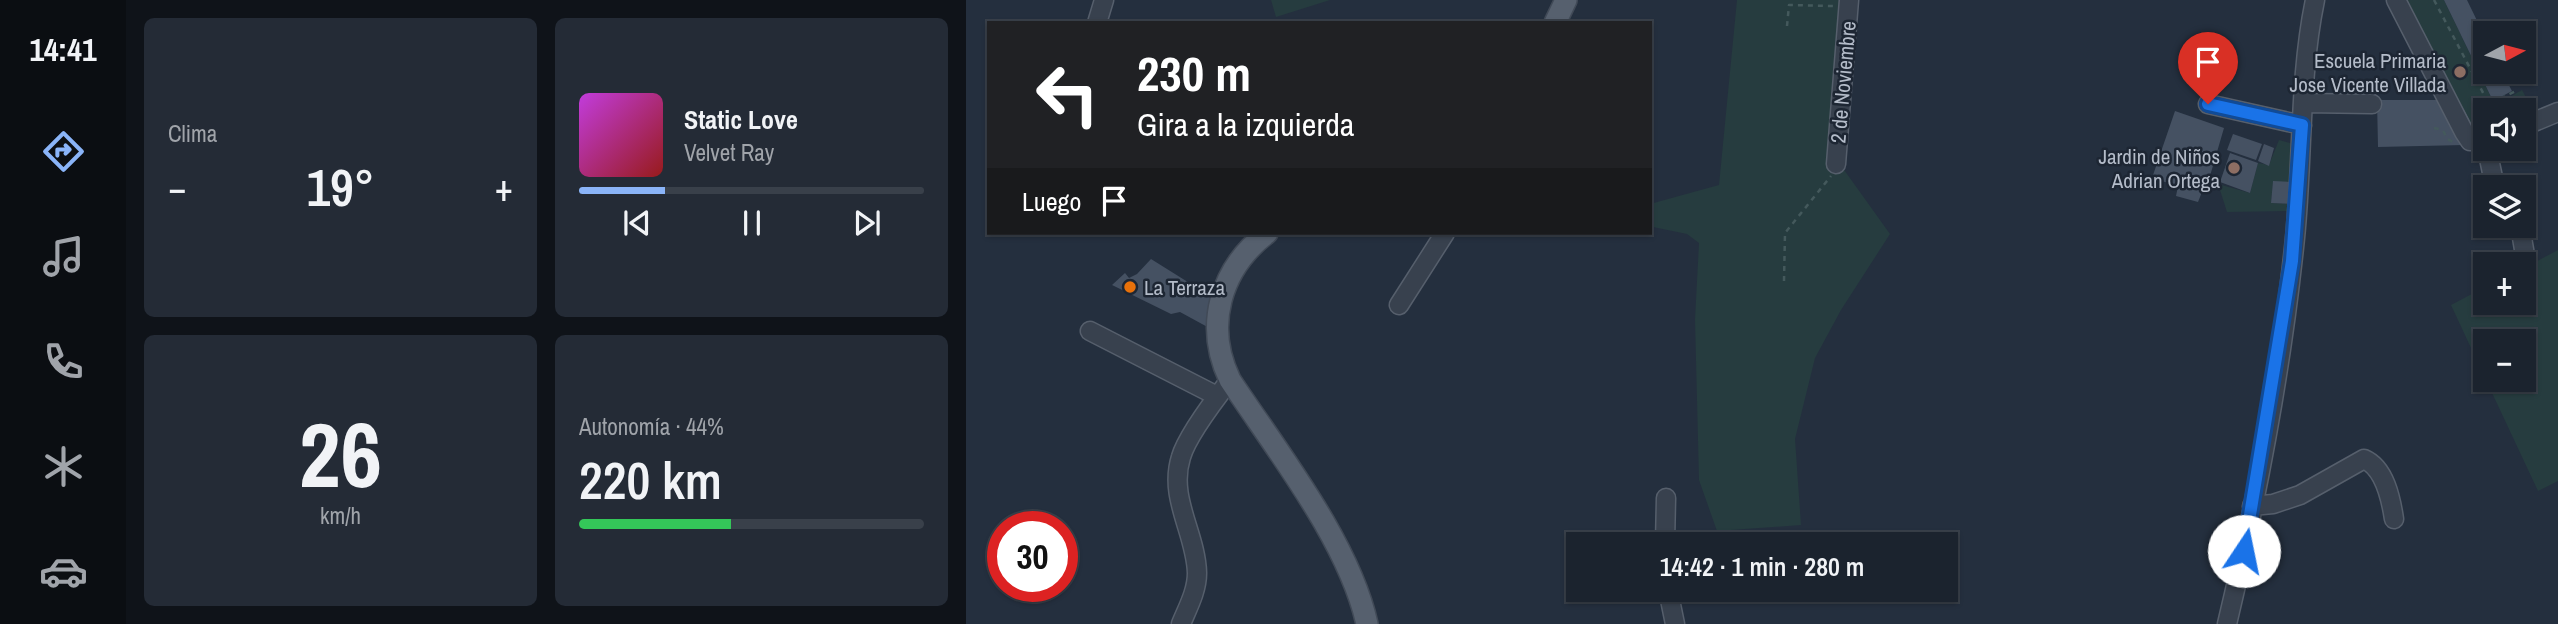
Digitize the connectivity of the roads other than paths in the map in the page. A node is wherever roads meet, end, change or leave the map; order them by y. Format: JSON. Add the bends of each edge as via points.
{"nodes":[{"id":1,"x":1104,"y":0,"type":"edge"},
{"id":2,"x":1566,"y":0,"type":"edge"},
{"id":3,"x":2315,"y":0,"type":"edge"},
{"id":4,"x":2396,"y":0,"type":"edge"},
{"id":5,"x":1849,"y":5,"type":"edge"},
{"id":6,"x":1098,"y":21,"type":"edge"},
{"id":7,"x":1556,"y":21,"type":"edge"},
{"id":8,"x":2305,"y":103,"type":"junction"},
{"id":9,"x":2208,"y":104,"type":"dead end"},
{"id":10,"x":2372,"y":104,"type":"dead end"},
{"id":11,"x":2558,"y":112,"type":"edge"},
{"id":12,"x":2536,"y":121,"type":"edge"},
{"id":13,"x":2302,"y":125,"type":"junction"},
{"id":14,"x":2473,"y":142,"type":"edge"},
{"id":15,"x":1836,"y":164,"type":"road end"},
{"id":16,"x":1264,"y":235,"type":"edge"},
{"id":17,"x":1444,"y":235,"type":"edge"},
{"id":18,"x":1399,"y":304,"type":"dead end"},
{"id":19,"x":1090,"y":331,"type":"dead end"},
{"id":20,"x":1224,"y":388,"type":"junction"},
{"id":21,"x":1666,"y":498,"type":"dead end"},
{"id":22,"x":2252,"y":506,"type":"junction"},
{"id":23,"x":2394,"y":519,"type":"dead end"},
{"id":24,"x":1665,"y":532,"type":"edge"},
{"id":25,"x":1670,"y":602,"type":"edge"},
{"id":26,"x":1181,"y":624,"type":"edge"},
{"id":27,"x":1367,"y":624,"type":"edge"},
{"id":28,"x":1675,"y":624,"type":"edge"},
{"id":29,"x":2227,"y":624,"type":"edge"}],
"edges":[{"from":1,"to":6,"type":"street"},
{"from":2,"to":7,"type":"main road"},
{"from":3,"to":8,"type":"street"},
{"from":4,"to":14,"type":"street"},
{"from":5,"to":15,"type":"street","name":"2 de Noviembre"},
{"from":8,"to":10,"type":"street"},
{"from":8,"to":13,"type":"street"},
{"from":9,"to":13,"type":"street"},
{"from":11,"to":12,"type":"street"},
{"from":13,"to":22,"type":"street","via":[[2292,261]]},
{"from":16,"to":20,"type":"main road","via":[[1240,258],[1217,310]]},
{"from":17,"to":18,"type":"street"},
{"from":19,"to":20,"type":"street"},
{"from":20,"to":26,"type":"street","via":[[1181,454],[1178,499],[1197,570]]},
{"from":20,"to":27,"type":"main road","via":[[1339,550]]},
{"from":21,"to":24,"type":"street"},
{"from":22,"to":23,"type":"street","via":[[2288,500],[2364,460],[2373,465],[2387,487]]},
{"from":22,"to":29,"type":"street"},
{"from":25,"to":28,"type":"street"}]}
